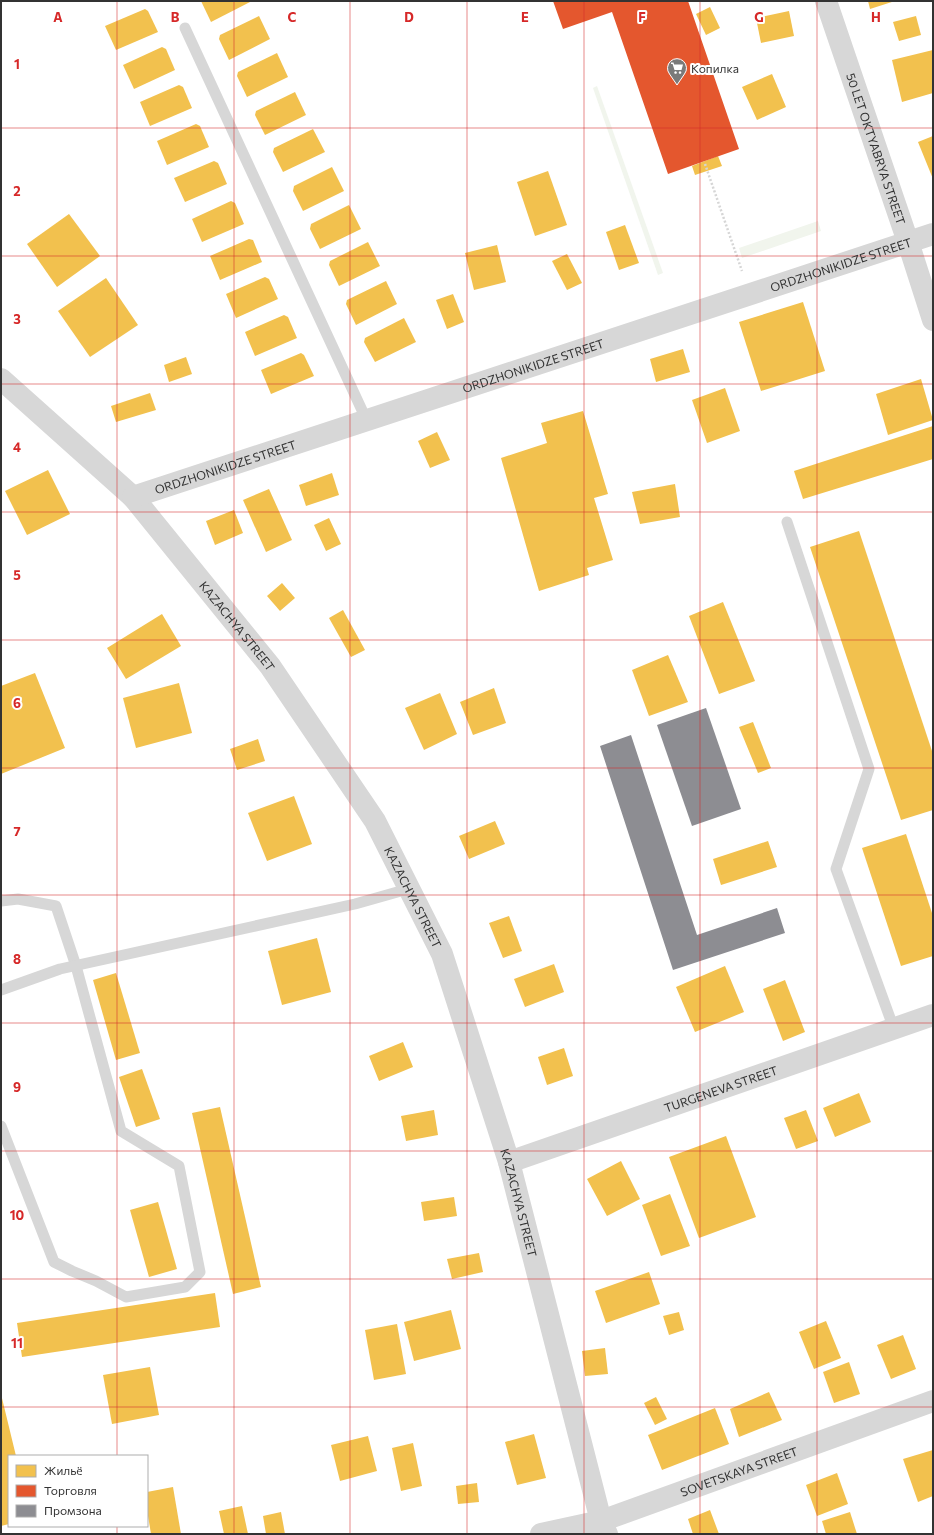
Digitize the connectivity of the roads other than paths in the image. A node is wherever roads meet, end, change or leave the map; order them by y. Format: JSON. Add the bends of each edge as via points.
{"nodes":[{"id":1,"x":826,"y":1,"type":"edge"},
{"id":2,"x":185,"y":28,"type":"dead end"},
{"id":3,"x":933,"y":234,"type":"edge"},
{"id":4,"x":908,"y":242,"type":"junction"},
{"id":5,"x":933,"y":320,"type":"edge"},
{"id":6,"x":1,"y":379,"type":"edge"},
{"id":7,"x":367,"y":421,"type":"junction"},
{"id":8,"x":133,"y":497,"type":"junction"},
{"id":9,"x":787,"y":522,"type":"dead end"},
{"id":10,"x":408,"y":889,"type":"junction"},
{"id":11,"x":1,"y":901,"type":"edge"},
{"id":12,"x":76,"y":966,"type":"junction"},
{"id":13,"x":1,"y":990,"type":"edge"},
{"id":14,"x":933,"y":1015,"type":"edge"},
{"id":15,"x":894,"y":1030,"type":"junction"},
{"id":16,"x":1,"y":1126,"type":"edge"},
{"id":17,"x":509,"y":1162,"type":"junction"},
{"id":18,"x":933,"y":1401,"type":"edge"},
{"id":19,"x":604,"y":1527,"type":"edge"},
{"id":20,"x":542,"y":1534,"type":"edge"}],
"edges":[{"from":1,"to":4,"type":"street","name":"50 LET OKTYABRYA STREET"},
{"from":2,"to":7,"type":"lane"},
{"from":3,"to":4,"type":"street","name":"ORDZHONIKIDZE STREET"},
{"from":4,"to":5,"type":"street","name":"50 LET OKTYABRYA STREET"},
{"from":4,"to":7,"type":"street","name":"ORDZHONIKIDZE STREET"},
{"from":6,"to":8,"type":"street","name":"KAZACHYA STREET"},
{"from":7,"to":8,"type":"street","name":"ORDZHONIKIDZE STREET"},
{"from":8,"to":10,"type":"street","name":"KAZACHYA STREET","via":[[270,666],[375,821]]},
{"from":9,"to":15,"type":"lane","via":[[869,769],[836,869]]},
{"from":10,"to":12,"type":"lane","via":[[355,904]]},
{"from":10,"to":17,"type":"street","name":"KAZACHYA STREET","via":[[442,954]]},
{"from":11,"to":12,"type":"lane","via":[[18,899],[56,906]]},
{"from":12,"to":13,"type":"lane","via":[[60,969]]},
{"from":12,"to":16,"type":"lane","via":[[121,1131],[179,1166],[200,1272],[185,1287],[126,1297],[54,1262]]},
{"from":14,"to":15,"type":"street","name":"TURGENEVA STREET"},
{"from":15,"to":17,"type":"street","name":"TURGENEVA STREET"},
{"from":17,"to":19,"type":"street","name":"KAZACHYA STREET"},
{"from":18,"to":19,"type":"street","name":"SOVETSKAYA STREET"},
{"from":19,"to":20,"type":"street","name":"SOVETSKAYA STREET"}]}
